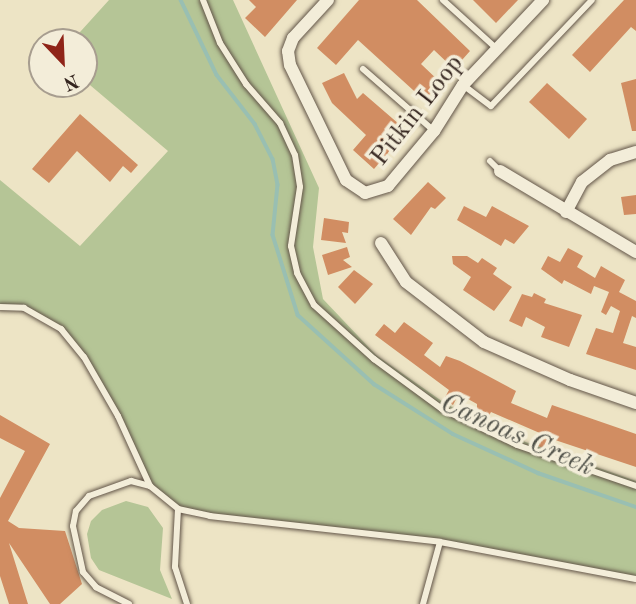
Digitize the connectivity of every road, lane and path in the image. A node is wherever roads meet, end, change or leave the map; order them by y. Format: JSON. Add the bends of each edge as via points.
{"nodes":[{"id":1,"x":203,"y":0,"type":"edge"},
{"id":2,"x":328,"y":0,"type":"edge"},
{"id":3,"x":443,"y":0,"type":"edge"},
{"id":4,"x":543,"y":0,"type":"edge"},
{"id":5,"x":592,"y":0,"type":"edge"},
{"id":6,"x":498,"y":49,"type":"junction"},
{"id":7,"x":363,"y":69,"type":"dead end"},
{"id":8,"x":463,"y":85,"type":"junction"},
{"id":9,"x":435,"y":131,"type":"junction"},
{"id":10,"x":636,"y":152,"type":"edge"},
{"id":11,"x":489,"y":160,"type":"dead end"},
{"id":12,"x":500,"y":171,"type":"joint"},
{"id":13,"x":566,"y":212,"type":"junction"},
{"id":14,"x":381,"y":243,"type":"dead end"},
{"id":15,"x":636,"y":252,"type":"edge"},
{"id":16,"x":0,"y":307,"type":"edge"},
{"id":17,"x":636,"y":403,"type":"edge"},
{"id":18,"x":150,"y":486,"type":"junction"},
{"id":19,"x":636,"y":486,"type":"edge"},
{"id":20,"x":178,"y":509,"type":"junction"},
{"id":21,"x":440,"y":542,"type":"junction"},
{"id":22,"x":636,"y":579,"type":"edge"},
{"id":23,"x":129,"y":604,"type":"edge"},
{"id":24,"x":187,"y":604,"type":"edge"},
{"id":25,"x":423,"y":604,"type":"edge"}],
"edges":[{"from":1,"to":19,"type":"lane","via":[[220,43],[246,84],[280,123],[295,155],[300,187],[291,246],[314,305],[374,359],[442,409],[517,445]]},
{"from":2,"to":9,"type":"street","name":"Pitkin Loop","via":[[293,38],[288,51],[290,65],[351,186],[365,193],[381,191]]},
{"from":3,"to":6,"type":"lane"},
{"from":4,"to":6,"type":"street","name":"Pitkin Loop"},
{"from":5,"to":8,"type":"lane","via":[[491,106]]},
{"from":6,"to":8,"type":"street","name":"Pitkin Loop"},
{"from":7,"to":9,"type":"lane"},
{"from":8,"to":9,"type":"street","name":"Pitkin Loop"},
{"from":10,"to":13,"type":"street","via":[[610,160],[582,182]]},
{"from":11,"to":12,"type":"lane"},
{"from":12,"to":13,"type":"street"},
{"from":13,"to":15,"type":"street"},
{"from":14,"to":17,"type":"street","via":[[406,282],[484,342]]},
{"from":16,"to":18,"type":"lane","via":[[24,308],[61,329],[84,357],[118,416]]},
{"from":18,"to":20,"type":"lane"},
{"from":18,"to":23,"type":"lane","via":[[131,481],[108,486],[89,496],[76,511],[73,526],[83,572],[96,587]]},
{"from":20,"to":21,"type":"lane"},
{"from":20,"to":24,"type":"lane","via":[[175,567]]},
{"from":21,"to":22,"type":"lane"},
{"from":21,"to":25,"type":"lane"}]}
